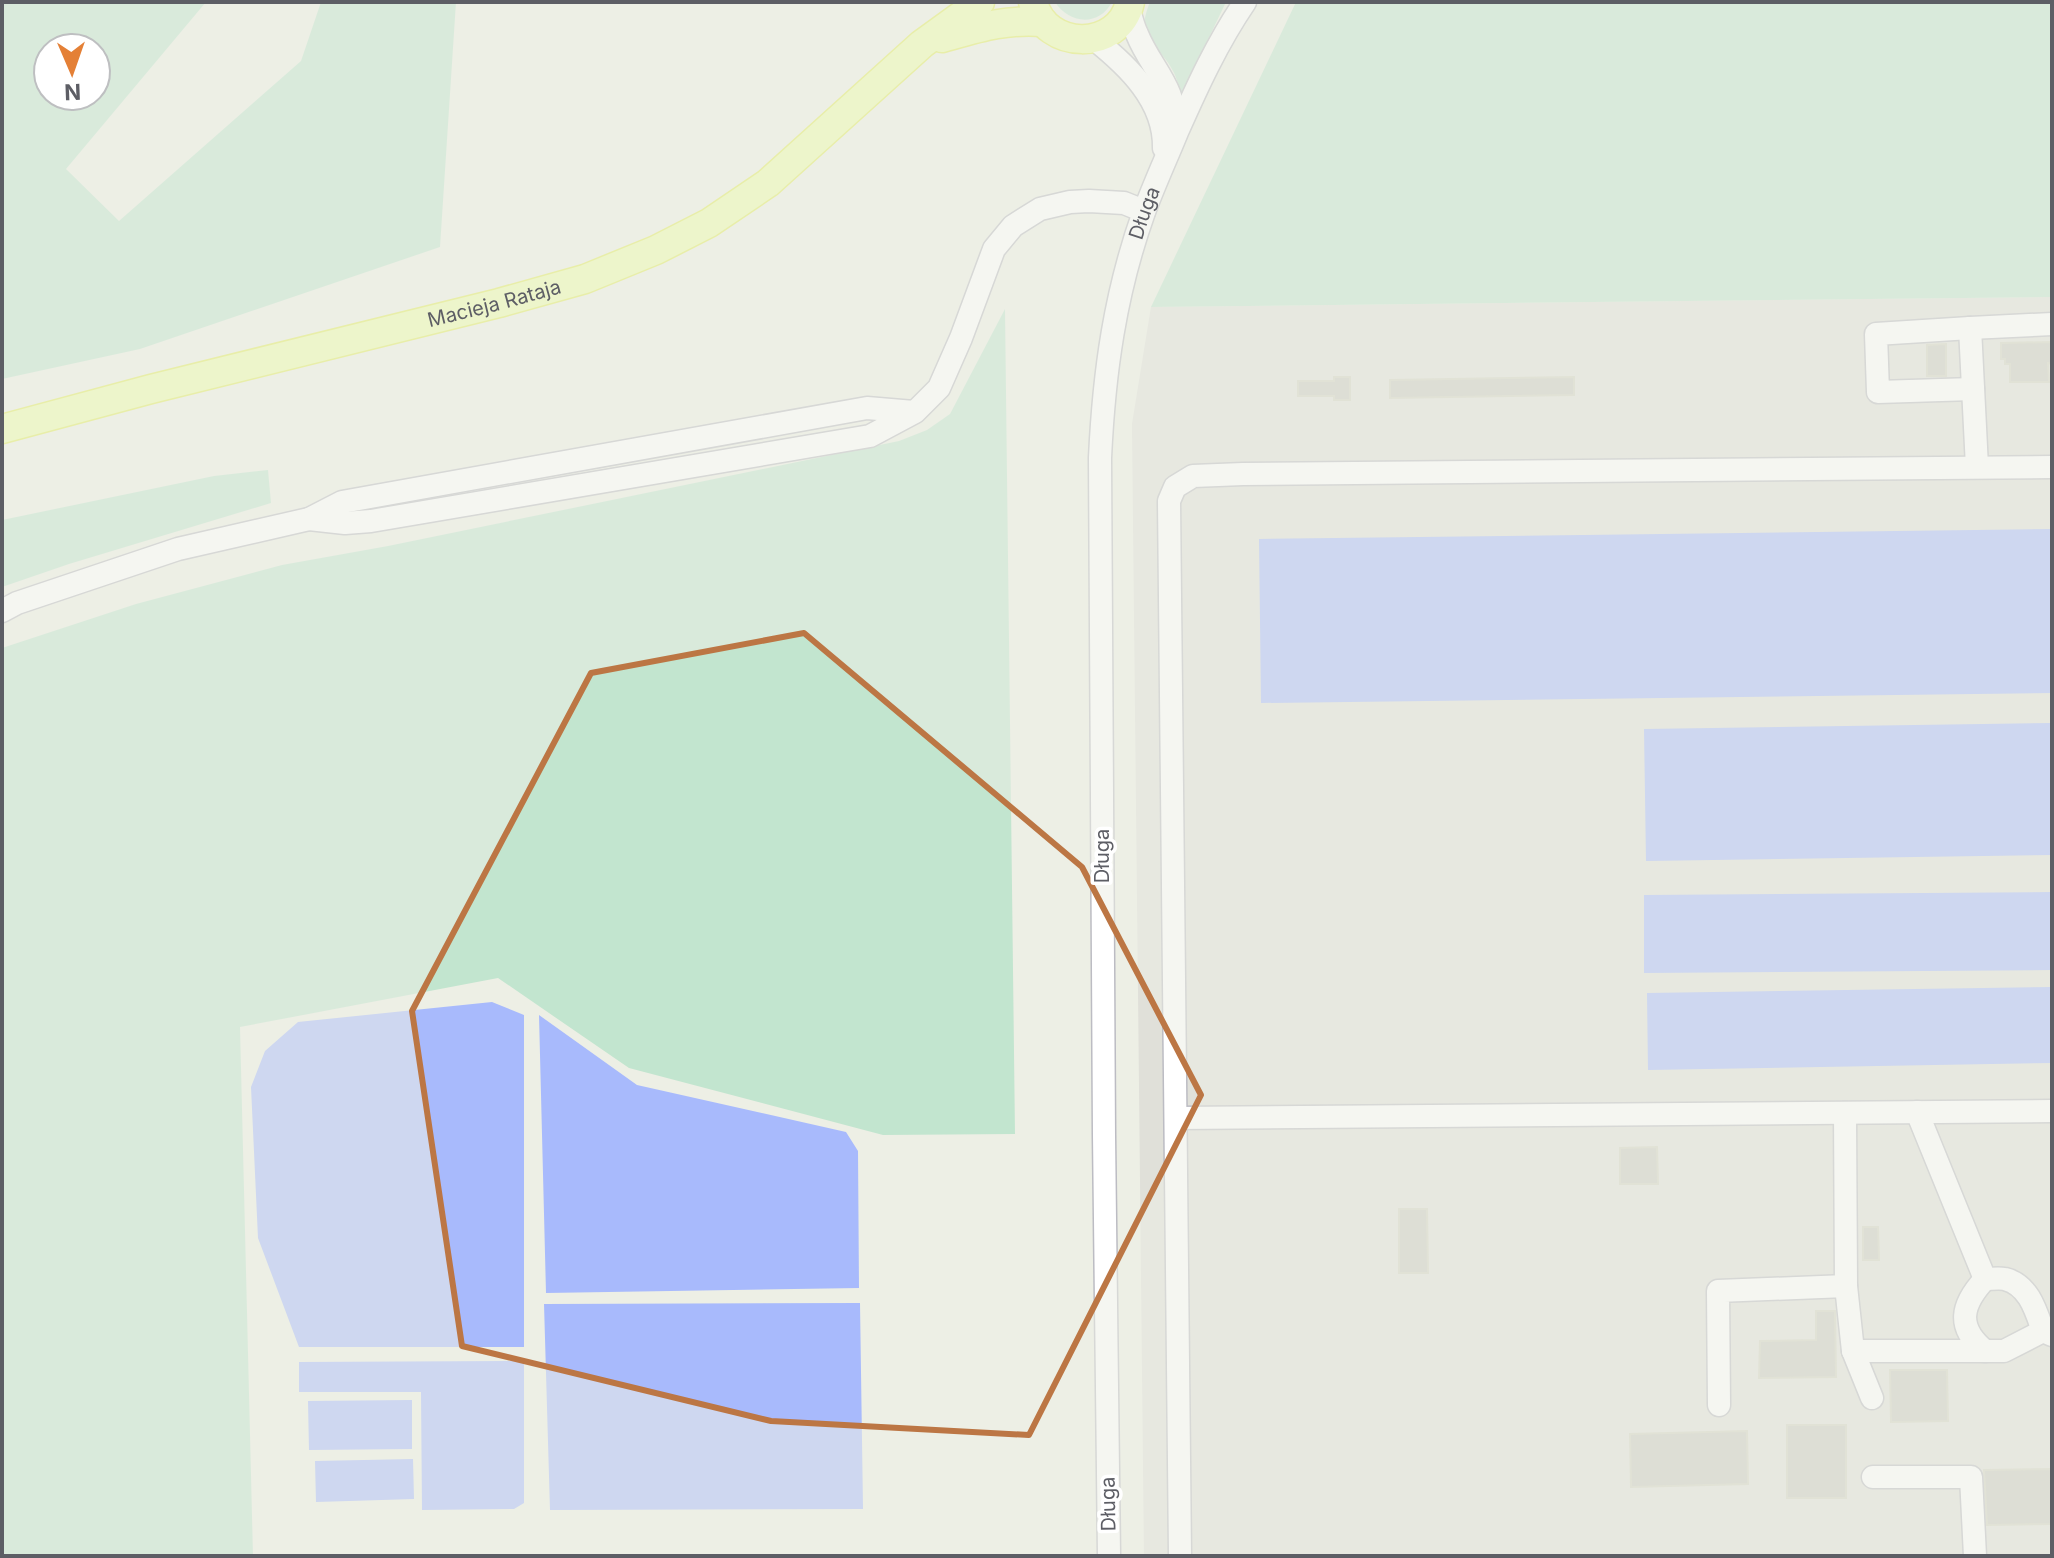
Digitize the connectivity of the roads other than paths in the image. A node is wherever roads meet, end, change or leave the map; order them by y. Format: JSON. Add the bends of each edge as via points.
{"nodes":[{"id":1,"x":980,"y":2,"type":"edge"},
{"id":2,"x":1245,"y":2,"type":"edge"},
{"id":3,"x":1130,"y":6,"type":"edge"},
{"id":4,"x":1038,"y":12,"type":"edge"},
{"id":5,"x":1094,"y":39,"type":"junction"},
{"id":6,"x":922,"y":44,"type":"junction"},
{"id":7,"x":1164,"y":165,"type":"junction"},
{"id":8,"x":1144,"y":211,"type":"junction"},
{"id":9,"x":2052,"y":324,"type":"edge"},
{"id":10,"x":1970,"y":328,"type":"junction"},
{"id":11,"x":1973,"y":389,"type":"junction"},
{"id":12,"x":2,"y":429,"type":"edge"},
{"id":13,"x":1977,"y":467,"type":"junction"},
{"id":14,"x":2052,"y":467,"type":"edge"},
{"id":15,"x":7,"y":606,"type":"edge"},
{"id":16,"x":2052,"y":1111,"type":"edge"},
{"id":17,"x":1917,"y":1112,"type":"junction"},
{"id":18,"x":1845,"y":1113,"type":"junction"},
{"id":19,"x":1176,"y":1118,"type":"junction"},
{"id":20,"x":1985,"y":1279,"type":"junction"},
{"id":21,"x":1846,"y":1286,"type":"junction"},
{"id":22,"x":2048,"y":1333,"type":"edge"},
{"id":23,"x":1853,"y":1351,"type":"junction"},
{"id":24,"x":1985,"y":1351,"type":"junction"},
{"id":25,"x":1872,"y":1398,"type":"dead end"},
{"id":26,"x":1719,"y":1405,"type":"dead end"},
{"id":27,"x":1873,"y":1477,"type":"dead end"},
{"id":28,"x":1109,"y":1556,"type":"edge"},
{"id":29,"x":1180,"y":1556,"type":"edge"},
{"id":30,"x":1975,"y":1556,"type":"edge"}],
"edges":[{"from":1,"to":6,"type":"main road","name":"Macieja Rataja"},
{"from":2,"to":7,"type":"street","name":"Długa","via":[[1201,77]]},
{"from":3,"to":5,"type":"main road","via":[[1115,28]]},
{"from":3,"to":7,"type":"street","name":"Długa","via":[[1137,35],[1175,110]]},
{"from":4,"to":5,"type":"main road","via":[[1053,32]]},
{"from":4,"to":6,"type":"main road","name":"Macieja Rataja"},
{"from":5,"to":7,"type":"street","name":"Długa","via":[[1136,76],[1151,100],[1164,138]]},
{"from":6,"to":12,"type":"main road","name":"Macieja Rataja","via":[[768,183],[709,223],[656,250],[585,279],[499,303]]},
{"from":7,"to":8,"type":"street","name":"Długa"},
{"from":8,"to":15,"type":"street","via":[[1124,203],[1070,202],[1040,209],[1013,226],[994,249],[939,388],[915,412],[870,436],[371,521],[309,519],[178,549]]},
{"from":8,"to":28,"type":"street","name":"Długa","via":[[1110,342],[1100,458]]},
{"from":9,"to":10,"type":"street"},
{"from":10,"to":11,"type":"street"},
{"from":10,"to":11,"type":"street","via":[[1876,334],[1878,392]]},
{"from":11,"to":13,"type":"street"},
{"from":13,"to":14,"type":"street"},
{"from":13,"to":19,"type":"street","via":[[1243,474],[1193,476],[1175,487],[1169,501]]},
{"from":16,"to":17,"type":"street"},
{"from":17,"to":18,"type":"street"},
{"from":17,"to":20,"type":"street"},
{"from":18,"to":19,"type":"street"},
{"from":18,"to":21,"type":"street"},
{"from":19,"to":29,"type":"street"},
{"from":20,"to":22,"type":"street","via":[[2005,1279],[2022,1288]]},
{"from":20,"to":24,"type":"street","via":[[1973,1292],[1965,1326]]},
{"from":21,"to":23,"type":"street"},
{"from":21,"to":26,"type":"street","via":[[1718,1291]]},
{"from":22,"to":24,"type":"street","via":[[2004,1351]]},
{"from":23,"to":24,"type":"street"},
{"from":23,"to":25,"type":"street"},
{"from":27,"to":30,"type":"street","via":[[1971,1477]]}]}
